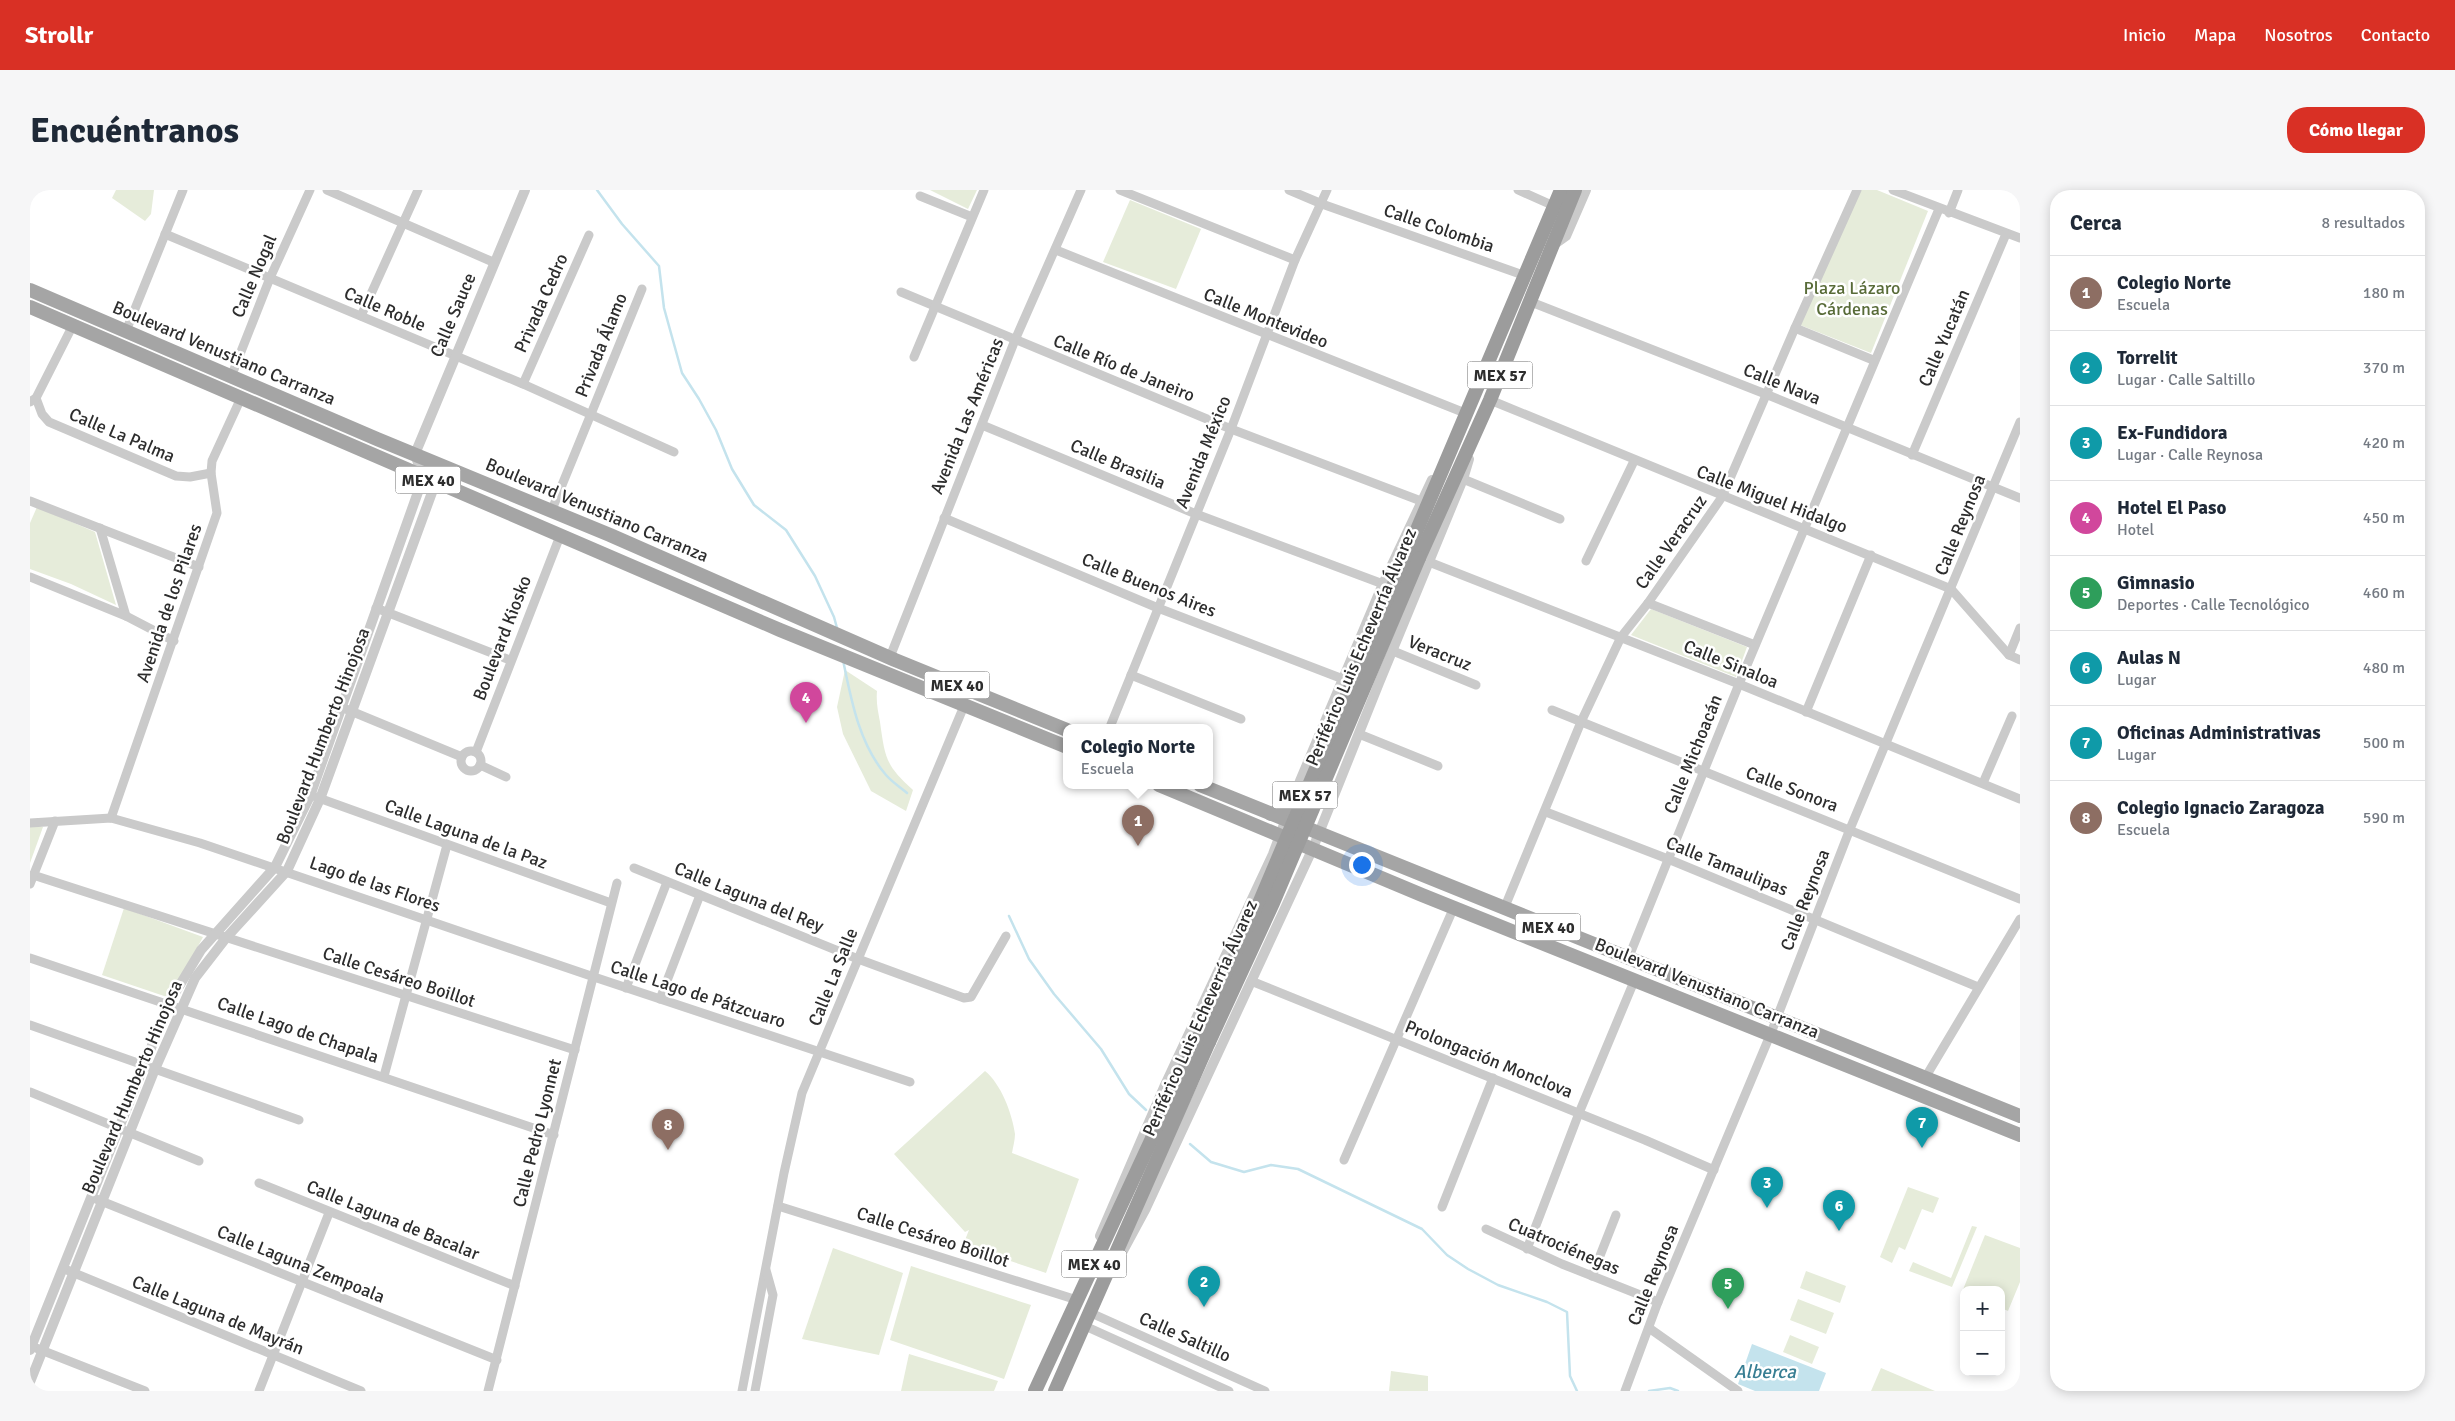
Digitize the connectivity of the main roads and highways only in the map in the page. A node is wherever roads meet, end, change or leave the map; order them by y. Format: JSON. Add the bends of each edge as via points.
{"nodes":[{"id":1,"x":1575,"y":190,"type":"edge"},
{"id":2,"x":1558,"y":196,"type":"edge"},
{"id":3,"x":30,"y":290,"type":"edge"},
{"id":4,"x":30,"y":307,"type":"edge"},
{"id":5,"x":1419,"y":557,"type":"junction"},
{"id":6,"x":1063,"y":728,"type":"edge"},
{"id":7,"x":1063,"y":745,"type":"edge"},
{"id":8,"x":1169,"y":789,"type":"edge"},
{"id":9,"x":1210,"y":789,"type":"edge"},
{"id":10,"x":1293,"y":801,"type":"road end"},
{"id":11,"x":1271,"y":814,"type":"junction"},
{"id":12,"x":1204,"y":1040,"type":"junction"},
{"id":13,"x":2020,"y":1116,"type":"edge"},
{"id":14,"x":2020,"y":1135,"type":"edge"},
{"id":15,"x":1091,"y":1313,"type":"junction"},
{"id":16,"x":1036,"y":1389,"type":"edge"},
{"id":17,"x":1055,"y":1391,"type":"edge"}],
"edges":[{"from":1,"to":5,"type":"highway","name":"Periférico Luis Echeverría Álvarez","number":"MEX 57","via":[[1490,400]]},
{"from":2,"to":5,"type":"highway","name":"Periférico Luis Echeverría Álvarez","number":"MEX 57","via":[[1441,470]]},
{"from":3,"to":6,"type":"main road","name":"Boulevard Venustiano Carranza","number":"MEX 40","via":[[616,538],[848,640]]},
{"from":4,"to":7,"type":"main road","name":"Boulevard Venustiano Carranza","number":"MEX 40","via":[[828,650]]},
{"from":5,"to":12,"type":"highway","name":"Periférico Luis Echeverría Álvarez","number":"MEX 57","bridge":true,"via":[[1260,901]]},
{"from":8,"to":14,"type":"main road","name":"Boulevard Venustiano Carranza","number":"MEX 40"},
{"from":9,"to":11,"type":"main road","name":"Boulevard Venustiano Carranza","number":"MEX 40"},
{"from":10,"to":11,"type":"main road","via":[[1283,810]]},
{"from":11,"to":13,"type":"main road","name":"Boulevard Venustiano Carranza","number":"MEX 40"},
{"from":12,"to":15,"type":"highway","name":"Periférico Luis Echeverría Álvarez","number":"MEX 40"},
{"from":12,"to":16,"type":"highway","name":"Periférico Luis Echeverría Álvarez","number":"MEX 40"},
{"from":15,"to":16,"type":"highway"},
{"from":15,"to":17,"type":"highway","name":"Periférico Luis Echeverría Álvarez","number":"MEX 40"}]}
